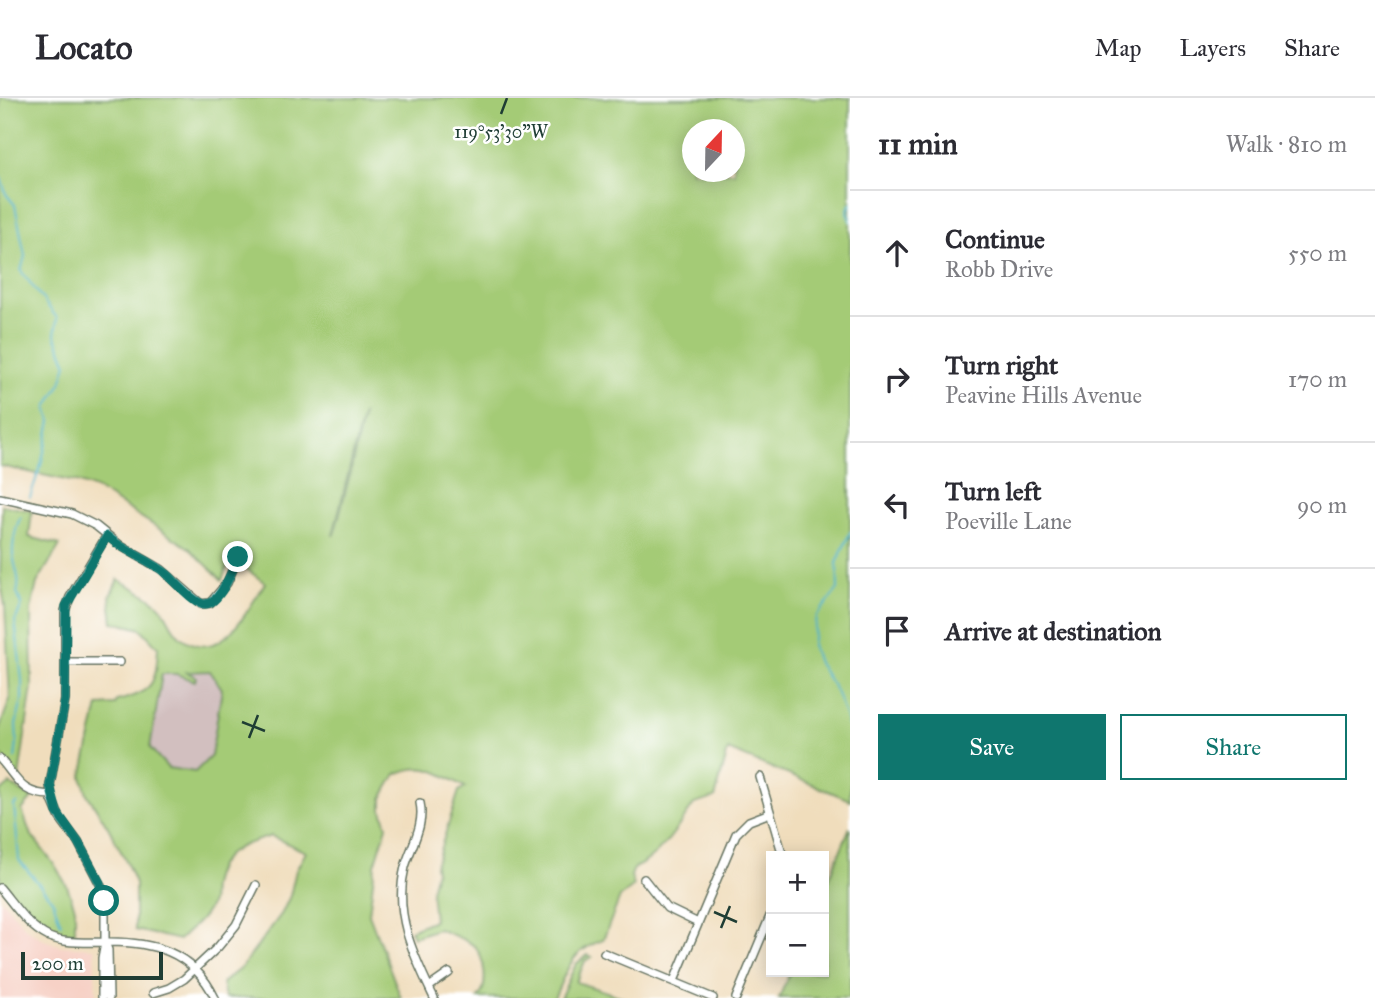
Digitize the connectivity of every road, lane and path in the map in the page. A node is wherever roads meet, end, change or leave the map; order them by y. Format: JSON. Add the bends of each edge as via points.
{"nodes":[{"id":1,"x":0,"y":498,"type":"edge"},
{"id":2,"x":107,"y":536,"type":"junction"},
{"id":3,"x":238,"y":557,"type":"dead end"},
{"id":4,"x":65,"y":662,"type":"junction"},
{"id":5,"x":120,"y":662,"type":"dead end"},
{"id":6,"x":0,"y":759,"type":"edge"},
{"id":7,"x":760,"y":777,"type":"dead end"},
{"id":8,"x":51,"y":795,"type":"junction"},
{"id":9,"x":420,"y":803,"type":"dead end"},
{"id":10,"x":770,"y":813,"type":"junction"},
{"id":11,"x":781,"y":851,"type":"edge"},
{"id":12,"x":644,"y":879,"type":"dead end"},
{"id":13,"x":256,"y":885,"type":"dead end"},
{"id":14,"x":0,"y":888,"type":"edge"},
{"id":15,"x":698,"y":923,"type":"junction"},
{"id":16,"x":766,"y":926,"type":"edge"},
{"id":17,"x":105,"y":942,"type":"junction"},
{"id":18,"x":604,"y":953,"type":"dead end"},
{"id":19,"x":194,"y":968,"type":"junction"},
{"id":20,"x":449,"y":974,"type":"dead end"},
{"id":21,"x":674,"y":981,"type":"junction"},
{"id":22,"x":429,"y":987,"type":"junction"},
{"id":23,"x":169,"y":988,"type":"junction"},
{"id":24,"x":153,"y":993,"type":"dead end"},
{"id":25,"x":102,"y":998,"type":"edge"},
{"id":26,"x":109,"y":998,"type":"edge"},
{"id":27,"x":174,"y":998,"type":"edge"},
{"id":28,"x":215,"y":998,"type":"edge"},
{"id":29,"x":434,"y":998,"type":"edge"},
{"id":30,"x":713,"y":998,"type":"edge"},
{"id":31,"x":736,"y":998,"type":"edge"}],
"edges":[{"from":1,"to":2,"type":"street","via":[[77,516]]},
{"from":2,"to":3,"type":"street","via":[[204,604],[225,586]]},
{"from":2,"to":4,"type":"street","via":[[67,602]]},
{"from":4,"to":5,"type":"street"},
{"from":4,"to":8,"type":"street","via":[[65,700]]},
{"from":6,"to":8,"type":"street","via":[[23,787]]},
{"from":7,"to":10,"type":"street"},
{"from":8,"to":17,"type":"street","via":[[102,888]]},
{"from":9,"to":22,"type":"street","via":[[422,817],[404,871],[402,911],[409,943]]},
{"from":10,"to":11,"type":"street"},
{"from":10,"to":15,"type":"street","via":[[749,821],[736,834]]},
{"from":12,"to":15,"type":"street","via":[[667,908]]},
{"from":13,"to":19,"type":"street","via":[[233,930]]},
{"from":14,"to":17,"type":"street","via":[[31,925],[47,936]]},
{"from":15,"to":21,"type":"street"},
{"from":16,"to":31,"type":"street"},
{"from":17,"to":19,"type":"street","via":[[153,945]]},
{"from":17,"to":25,"type":"street"},
{"from":17,"to":26,"type":"street"},
{"from":18,"to":21,"type":"street"},
{"from":19,"to":23,"type":"street"},
{"from":19,"to":28,"type":"street"},
{"from":20,"to":22,"type":"street"},
{"from":21,"to":30,"type":"street"},
{"from":22,"to":29,"type":"street"},
{"from":23,"to":24,"type":"street"},
{"from":23,"to":27,"type":"street"}]}
